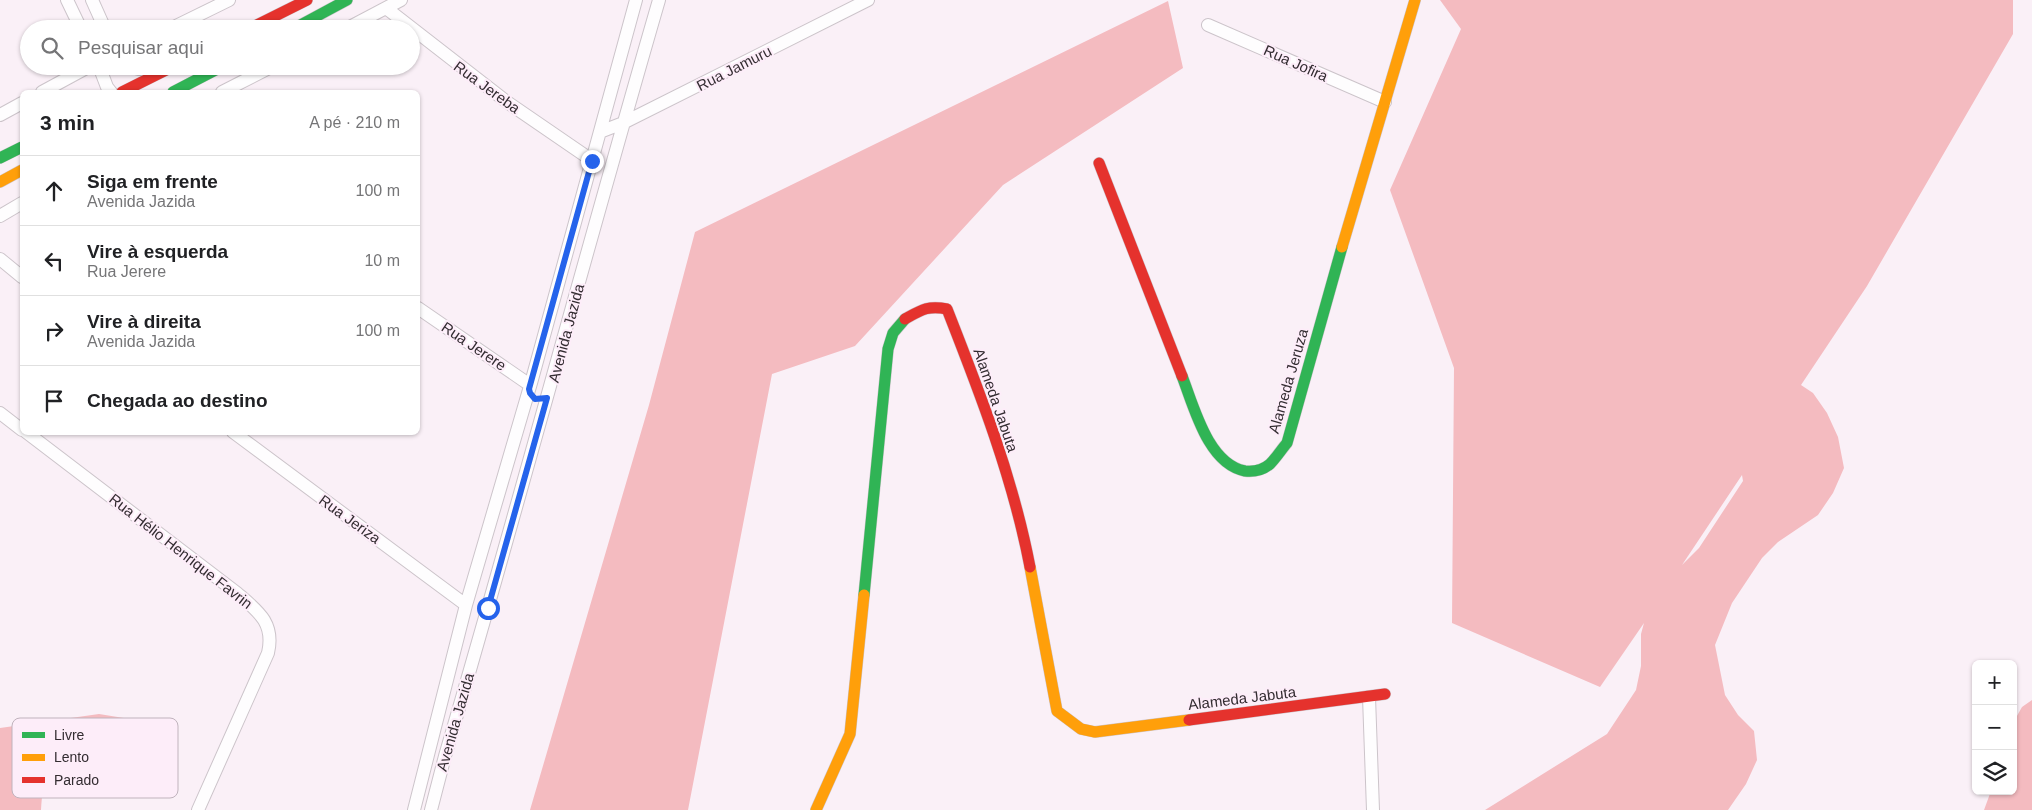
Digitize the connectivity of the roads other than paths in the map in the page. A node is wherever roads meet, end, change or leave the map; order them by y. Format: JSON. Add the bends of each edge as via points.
{"nodes":[{"id":1,"x":67,"y":0,"type":"edge"},
{"id":2,"x":92,"y":0,"type":"edge"},
{"id":3,"x":229,"y":0,"type":"edge"},
{"id":4,"x":306,"y":0,"type":"edge"},
{"id":5,"x":347,"y":0,"type":"edge"},
{"id":6,"x":402,"y":0,"type":"edge"},
{"id":7,"x":636,"y":0,"type":"edge"},
{"id":8,"x":659,"y":0,"type":"edge"},
{"id":9,"x":868,"y":0,"type":"edge"},
{"id":10,"x":1416,"y":0,"type":"edge"},
{"id":11,"x":386,"y":8,"type":"junction"},
{"id":12,"x":77,"y":20,"type":"edge"},
{"id":13,"x":101,"y":20,"type":"edge"},
{"id":14,"x":188,"y":20,"type":"edge"},
{"id":15,"x":267,"y":20,"type":"edge"},
{"id":16,"x":310,"y":20,"type":"edge"},
{"id":17,"x":363,"y":20,"type":"edge"},
{"id":18,"x":401,"y":20,"type":"edge"},
{"id":19,"x":1208,"y":25,"type":"dead end"},
{"id":20,"x":420,"y":34,"type":"edge"},
{"id":21,"x":73,"y":75,"type":"edge"},
{"id":22,"x":102,"y":75,"type":"edge"},
{"id":23,"x":156,"y":75,"type":"edge"},
{"id":24,"x":206,"y":75,"type":"edge"},
{"id":25,"x":255,"y":75,"type":"edge"},
{"id":26,"x":46,"y":90,"type":"edge"},
{"id":27,"x":109,"y":90,"type":"edge"},
{"id":28,"x":126,"y":90,"type":"edge"},
{"id":29,"x":177,"y":90,"type":"edge"},
{"id":30,"x":226,"y":90,"type":"edge"},
{"id":31,"x":1385,"y":102,"type":"junction"},
{"id":32,"x":20,"y":104,"type":"edge"},
{"id":33,"x":0,"y":115,"type":"edge"},
{"id":34,"x":623,"y":123,"type":"junction"},
{"id":35,"x":600,"y":132,"type":"junction"},
{"id":36,"x":20,"y":148,"type":"edge"},
{"id":37,"x":0,"y":158,"type":"edge"},
{"id":38,"x":592,"y":161,"type":"junction"},
{"id":39,"x":1098,"y":162,"type":"dead end"},
{"id":40,"x":20,"y":171,"type":"edge"},
{"id":41,"x":0,"y":182,"type":"edge"},
{"id":42,"x":20,"y":204,"type":"edge"},
{"id":43,"x":0,"y":216,"type":"edge"},
{"id":44,"x":0,"y":259,"type":"edge"},
{"id":45,"x":20,"y":275,"type":"edge"},
{"id":46,"x":420,"y":309,"type":"edge"},
{"id":47,"x":530,"y":385,"type":"junction"},
{"id":48,"x":549,"y":392,"type":"junction"},
{"id":49,"x":0,"y":414,"type":"edge"},
{"id":50,"x":20,"y":429,"type":"edge"},
{"id":51,"x":30,"y":435,"type":"edge"},
{"id":52,"x":237,"y":435,"type":"edge"},
{"id":53,"x":467,"y":605,"type":"junction"},
{"id":54,"x":487,"y":612,"type":"junction"},
{"id":55,"x":1385,"y":694,"type":"dead end"},
{"id":56,"x":1368,"y":697,"type":"junction"},
{"id":57,"x":198,"y":810,"type":"edge"},
{"id":58,"x":414,"y":810,"type":"edge"},
{"id":59,"x":431,"y":810,"type":"edge"},
{"id":60,"x":816,"y":810,"type":"edge"},
{"id":61,"x":1373,"y":810,"type":"edge"}],
"edges":[{"from":1,"to":12,"type":"street"},
{"from":2,"to":13,"type":"street"},
{"from":3,"to":14,"type":"street"},
{"from":4,"to":15,"type":"street"},
{"from":5,"to":16,"type":"street"},
{"from":6,"to":11,"type":"street"},
{"from":7,"to":35,"type":"street","name":"Avenida Jazida"},
{"from":8,"to":34,"type":"street","name":"Avenida Jazida"},
{"from":9,"to":34,"type":"street","name":"Rua Jamuru"},
{"from":10,"to":31,"type":"street","name":"Alameda Jeruza"},
{"from":11,"to":17,"type":"street"},
{"from":11,"to":18,"type":"street","name":"Rua Jereba"},
{"from":19,"to":31,"type":"street","name":"Rua Jofira"},
{"from":20,"to":38,"type":"street","name":"Rua Jereba","via":[[507,102]]},
{"from":21,"to":26,"type":"street"},
{"from":22,"to":27,"type":"street"},
{"from":23,"to":28,"type":"street"},
{"from":24,"to":29,"type":"street"},
{"from":25,"to":30,"type":"street"},
{"from":31,"to":39,"type":"street","name":"Alameda Jeruza","via":[[1287,443],[1269,465],[1254,472],[1236,469],[1224,461],[1205,436]]},
{"from":32,"to":33,"type":"street"},
{"from":34,"to":35,"type":"street","name":"Rua Jamuru"},
{"from":34,"to":48,"type":"street","name":"Avenida Jazida"},
{"from":35,"to":38,"type":"street","name":"Avenida Jazida"},
{"from":36,"to":37,"type":"street"},
{"from":38,"to":47,"type":"street","name":"Avenida Jazida"},
{"from":40,"to":41,"type":"street"},
{"from":42,"to":43,"type":"street"},
{"from":44,"to":45,"type":"street"},
{"from":46,"to":47,"type":"street","name":"Rua Jerere"},
{"from":47,"to":48,"type":"street","name":"Rua Jerere","via":[[530,393],[535,399]]},
{"from":47,"to":48,"type":"street","name":"Rua Jerere","via":[[534,380],[546,379]]},
{"from":47,"to":53,"type":"street","name":"Avenida Jazida"},
{"from":48,"to":54,"type":"street","name":"Avenida Jazida"},
{"from":49,"to":50,"type":"street"},
{"from":51,"to":57,"type":"street","name":"Rua Hélio Henrique Favrin","via":[[237,593],[261,614],[268,627],[271,640],[268,653]]},
{"from":52,"to":53,"type":"street","name":"Rua Jeriza"},
{"from":53,"to":54,"type":"street","name":"Rua Jeriza","via":[[478,598],[486,603]]},
{"from":53,"to":54,"type":"street","name":"Rua Jeriza","via":[[468,617],[473,620]]},
{"from":53,"to":58,"type":"street","name":"Avenida Jazida"},
{"from":54,"to":59,"type":"street","name":"Avenida Jazida"},
{"from":55,"to":56,"type":"street","name":"Alameda Jabuta"},
{"from":56,"to":60,"type":"street","name":"Alameda Jabuta","via":[[1098,733],[1076,728],[1057,711],[1024,538],[988,415],[947,309],[925,308],[905,319],[893,334],[888,349],[850,734]]},
{"from":56,"to":61,"type":"street"}]}
